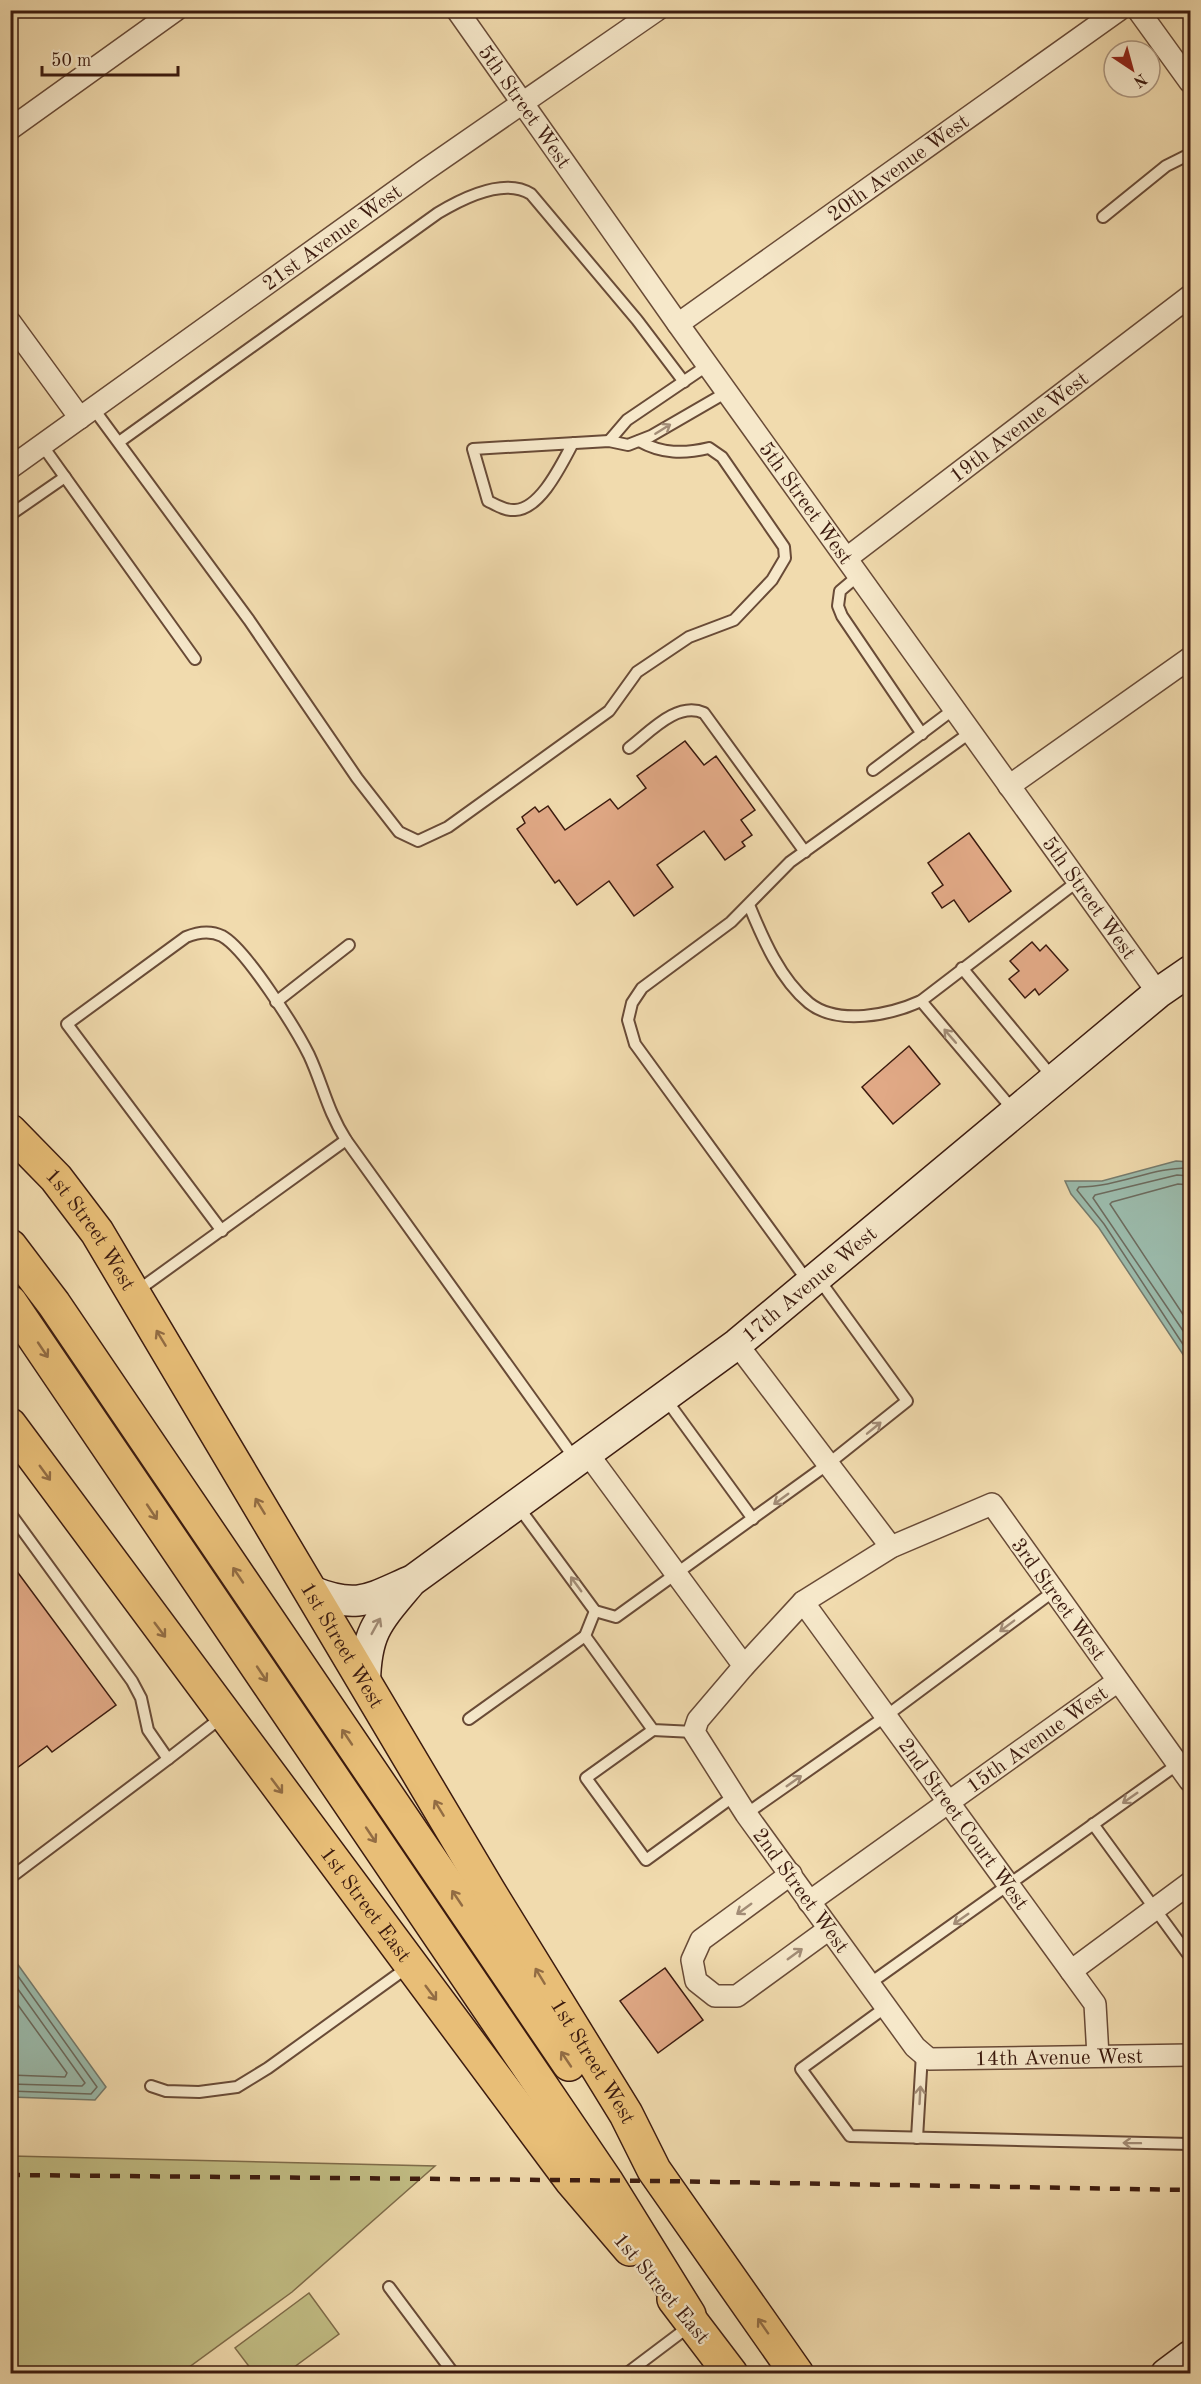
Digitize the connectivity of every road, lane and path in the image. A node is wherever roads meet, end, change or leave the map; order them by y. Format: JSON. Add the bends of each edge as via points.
{"nodes":[{"id":1,"x":176,"y":10,"type":"edge"},
{"id":2,"x":457,"y":10,"type":"edge"},
{"id":3,"x":657,"y":10,"type":"edge"},
{"id":4,"x":1119,"y":10,"type":"edge"},
{"id":5,"x":1138,"y":10,"type":"edge"},
{"id":6,"x":1191,"y":82,"type":"edge"},
{"id":7,"x":523,"y":105,"type":"junction"},
{"id":8,"x":10,"y":129,"type":"edge"},
{"id":9,"x":1191,"y":154,"type":"edge"},
{"id":10,"x":1103,"y":217,"type":"dead end"},
{"id":11,"x":1191,"y":296,"type":"edge"},
{"id":12,"x":10,"y":322,"type":"edge"},
{"id":13,"x":678,"y":324,"type":"junction"},
{"id":14,"x":708,"y":365,"type":"junction"},
{"id":15,"x":684,"y":382,"type":"junction"},
{"id":16,"x":728,"y":392,"type":"junction"},
{"id":17,"x":86,"y":413,"type":"junction"},
{"id":18,"x":609,"y":441,"type":"junction"},
{"id":19,"x":639,"y":441,"type":"junction"},
{"id":20,"x":119,"y":442,"type":"junction"},
{"id":21,"x":573,"y":443,"type":"junction"},
{"id":22,"x":42,"y":445,"type":"junction"},
{"id":23,"x":10,"y":468,"type":"edge"},
{"id":24,"x":65,"y":477,"type":"junction"},
{"id":25,"x":10,"y":515,"type":"edge"},
{"id":26,"x":853,"y":566,"type":"junction"},
{"id":27,"x":1191,"y":658,"type":"edge"},
{"id":28,"x":195,"y":659,"type":"dead end"},
{"id":29,"x":954,"y":709,"type":"junction"},
{"id":30,"x":971,"y":732,"type":"junction"},
{"id":31,"x":922,"y":734,"type":"junction"},
{"id":32,"x":629,"y":748,"type":"dead end"},
{"id":33,"x":873,"y":770,"type":"dead end"},
{"id":34,"x":1009,"y":786,"type":"junction"},
{"id":35,"x":805,"y":852,"type":"junction"},
{"id":36,"x":1078,"y":881,"type":"junction"},
{"id":37,"x":749,"y":905,"type":"junction"},
{"id":38,"x":349,"y":945,"type":"dead end"},
{"id":39,"x":962,"y":968,"type":"junction"},
{"id":40,"x":1191,"y":970,"type":"edge"},
{"id":41,"x":1158,"y":993,"type":"junction"},
{"id":42,"x":921,"y":1001,"type":"junction"},
{"id":43,"x":276,"y":1002,"type":"junction"},
{"id":44,"x":1054,"y":1079,"type":"junction"},
{"id":45,"x":1015,"y":1112,"type":"junction"},
{"id":46,"x":10,"y":1131,"type":"edge"},
{"id":47,"x":346,"y":1140,"type":"junction"},
{"id":48,"x":222,"y":1231,"type":"junction"},
{"id":49,"x":10,"y":1246,"type":"edge"},
{"id":50,"x":813,"y":1281,"type":"junction"},
{"id":51,"x":134,"y":1293,"type":"junction"},
{"id":52,"x":10,"y":1302,"type":"edge"},
{"id":53,"x":737,"y":1344,"type":"junction"},
{"id":54,"x":665,"y":1398,"type":"junction"},
{"id":55,"x":10,"y":1425,"type":"edge"},
{"id":56,"x":583,"y":1458,"type":"junction"},
{"id":57,"x":828,"y":1464,"type":"junction"},
{"id":58,"x":517,"y":1505,"type":"junction"},
{"id":59,"x":10,"y":1514,"type":"edge"},
{"id":60,"x":753,"y":1519,"type":"junction"},
{"id":61,"x":891,"y":1547,"type":"junction"},
{"id":62,"x":676,"y":1574,"type":"junction"},
{"id":63,"x":412,"y":1580,"type":"junction"},
{"id":64,"x":311,"y":1591,"type":"junction"},
{"id":65,"x":1054,"y":1591,"type":"junction"},
{"id":66,"x":803,"y":1602,"type":"junction"},
{"id":67,"x":595,"y":1611,"type":"junction"},
{"id":68,"x":585,"y":1636,"type":"junction"},
{"id":69,"x":744,"y":1666,"type":"junction"},
{"id":70,"x":1118,"y":1681,"type":"junction"},
{"id":71,"x":365,"y":1682,"type":"junction"},
{"id":72,"x":224,"y":1715,"type":"junction"},
{"id":73,"x":886,"y":1716,"type":"junction"},
{"id":74,"x":469,"y":1719,"type":"dead end"},
{"id":75,"x":653,"y":1730,"type":"junction"},
{"id":76,"x":694,"y":1732,"type":"junction"},
{"id":77,"x":168,"y":1759,"type":"junction"},
{"id":78,"x":1178,"y":1764,"type":"junction"},
{"id":79,"x":1191,"y":1781,"type":"edge"},
{"id":80,"x":734,"y":1796,"type":"junction"},
{"id":81,"x":949,"y":1803,"type":"junction"},
{"id":82,"x":746,"y":1814,"type":"junction"},
{"id":83,"x":1093,"y":1824,"type":"junction"},
{"id":84,"x":791,"y":1874,"type":"junction"},
{"id":85,"x":10,"y":1878,"type":"edge"},
{"id":86,"x":1191,"y":1883,"type":"edge"},
{"id":87,"x":1009,"y":1885,"type":"junction"},
{"id":88,"x":809,"y":1902,"type":"junction"},
{"id":89,"x":1156,"y":1908,"type":"junction"},
{"id":90,"x":829,"y":1929,"type":"junction"},
{"id":91,"x":1191,"y":1957,"type":"edge"},
{"id":92,"x":410,"y":1965,"type":"junction"},
{"id":93,"x":1071,"y":1971,"type":"junction"},
{"id":94,"x":869,"y":1984,"type":"junction"},
{"id":95,"x":886,"y":2007,"type":"junction"},
{"id":96,"x":922,"y":2053,"type":"junction"},
{"id":97,"x":1191,"y":2055,"type":"edge"},
{"id":98,"x":1098,"y":2056,"type":"junction"},
{"id":99,"x":151,"y":2086,"type":"dead end"},
{"id":100,"x":917,"y":2138,"type":"junction"},
{"id":101,"x":1191,"y":2144,"type":"edge"},
{"id":102,"x":654,"y":2170,"type":"junction"},
{"id":103,"x":389,"y":2287,"type":"dead end"},
{"id":104,"x":691,"y":2319,"type":"junction"},
{"id":105,"x":454,"y":2373,"type":"edge"},
{"id":106,"x":626,"y":2373,"type":"edge"},
{"id":107,"x":731,"y":2373,"type":"edge"},
{"id":108,"x":797,"y":2373,"type":"edge"}],
"edges":[{"from":1,"to":8,"type":"street"},
{"from":2,"to":7,"type":"street","name":"5th Street West"},
{"from":3,"to":7,"type":"street","name":"21st Avenue West"},
{"from":4,"to":13,"type":"street","name":"20th Avenue West"},
{"from":5,"to":6,"type":"street"},
{"from":7,"to":13,"type":"street","name":"5th Street West"},
{"from":7,"to":17,"type":"street","name":"21st Avenue West","via":[[424,171]]},
{"from":9,"to":10,"type":"lane","via":[[1166,166]]},
{"from":11,"to":26,"type":"street","name":"19th Avenue West"},
{"from":12,"to":17,"type":"street"},
{"from":13,"to":14,"type":"street","name":"5th Street West"},
{"from":14,"to":15,"type":"lane"},
{"from":14,"to":16,"type":"street","name":"5th Street West"},
{"from":15,"to":18,"type":"lane","via":[[627,420]]},
{"from":15,"to":20,"type":"lane","via":[[531,194],[511,186],[455,203],[438,213]]},
{"from":19,"to":16,"type":"lane","one_way":true},
{"from":16,"to":26,"type":"street","name":"5th Street West"},
{"from":17,"to":20,"type":"lane"},
{"from":17,"to":22,"type":"street","name":"21st Avenue West"},
{"from":18,"to":19,"type":"lane","via":[[628,445]]},
{"from":18,"to":21,"type":"lane"},
{"from":19,"to":20,"type":"lane","via":[[656,450],[688,453],[709,448],[722,457],[775,531],[785,558],[772,580],[734,620],[689,637],[637,672],[609,711],[448,827],[418,842],[399,832],[357,778],[249,620]]},
{"from":21,"to":21,"type":"lane","via":[[473,449],[488,501],[513,511],[526,508],[549,485]]},
{"from":22,"to":23,"type":"street","name":"21st Avenue West"},
{"from":22,"to":24,"type":"lane"},
{"from":24,"to":25,"type":"lane"},
{"from":24,"to":28,"type":"lane"},
{"from":26,"to":29,"type":"street","name":"5th Street West"},
{"from":26,"to":31,"type":"lane","via":[[840,591],[838,606],[842,616]]},
{"from":27,"to":34,"type":"street"},
{"from":29,"to":30,"type":"street","name":"5th Street West"},
{"from":29,"to":31,"type":"lane"},
{"from":30,"to":34,"type":"street","name":"5th Street West"},
{"from":30,"to":35,"type":"lane"},
{"from":31,"to":33,"type":"lane"},
{"from":32,"to":35,"type":"lane","via":[[678,712],[688,709],[704,713]]},
{"from":34,"to":36,"type":"street","name":"5th Street West"},
{"from":35,"to":37,"type":"lane","via":[[790,862]]},
{"from":36,"to":39,"type":"lane"},
{"from":36,"to":41,"type":"street","name":"5th Street West"},
{"from":37,"to":42,"type":"lane","via":[[765,943],[810,1004],[835,1015],[866,1016],[895,1012]]},
{"from":37,"to":50,"type":"lane","via":[[732,922],[642,988],[632,1004],[629,1028],[635,1044],[692,1125]]},
{"from":38,"to":43,"type":"lane"},
{"from":39,"to":42,"type":"lane"},
{"from":39,"to":44,"type":"lane"},
{"from":40,"to":41,"type":"street","name":"17th Avenue West"},
{"from":41,"to":44,"type":"street","name":"17th Avenue West"},
{"from":45,"to":42,"type":"lane","one_way":true},
{"from":43,"to":47,"type":"lane","via":[[310,1057],[327,1106]]},
{"from":43,"to":48,"type":"lane","via":[[230,942],[209,932],[197,933],[186,937],[67,1024]]},
{"from":44,"to":45,"type":"street","name":"17th Avenue West"},
{"from":45,"to":50,"type":"street","name":"17th Avenue West"},
{"from":46,"to":51,"type":"main road","name":"1st Street West","via":[[77,1204]]},
{"from":47,"to":48,"type":"lane"},
{"from":47,"to":56,"type":"lane"},
{"from":48,"to":51,"type":"lane"},
{"from":102,"to":49,"type":"main road","name":"1st Street West","one_way":true,"via":[[610,2125],[90,1357]]},
{"from":50,"to":53,"type":"street","name":"17th Avenue West"},
{"from":57,"to":50,"type":"lane","one_way":true,"via":[[907,1401]]},
{"from":64,"to":51,"type":"main road","name":"1st Street West","one_way":true},
{"from":52,"to":104,"type":"main road","one_way":true,"via":[[606,2181]]},
{"from":53,"to":54,"type":"street","name":"17th Avenue West"},
{"from":53,"to":57,"type":"street"},
{"from":54,"to":56,"type":"street","name":"17th Avenue West"},
{"from":54,"to":60,"type":"lane"},
{"from":55,"to":72,"type":"main road","name":"1st Street East","one_way":true},
{"from":56,"to":58,"type":"street","name":"17th Avenue West"},
{"from":56,"to":62,"type":"street"},
{"from":57,"to":60,"type":"lane","one_way":true},
{"from":57,"to":61,"type":"street"},
{"from":58,"to":63,"type":"street","name":"17th Avenue West"},
{"from":67,"to":58,"type":"lane","one_way":true},
{"from":59,"to":77,"type":"lane","via":[[132,1681],[141,1698],[148,1730]]},
{"from":60,"to":62,"type":"lane"},
{"from":61,"to":65,"type":"street","name":"3rd Street West","via":[[992,1504]]},
{"from":61,"to":66,"type":"street"},
{"from":62,"to":67,"type":"lane","via":[[616,1617]]},
{"from":62,"to":69,"type":"street"},
{"from":63,"to":64,"type":"street","name":"17th Avenue West","via":[[353,1603]]},
{"from":71,"to":63,"type":"street","name":"17th Avenue West","one_way":true,"via":[[367,1648],[374,1628]]},
{"from":64,"to":71,"type":"main road","name":"1st Street West"},
{"from":65,"to":70,"type":"street","name":"3rd Street West"},
{"from":65,"to":73,"type":"lane","one_way":true},
{"from":66,"to":69,"type":"street"},
{"from":66,"to":73,"type":"street","name":"2nd Street Court West"},
{"from":67,"to":68,"type":"lane"},
{"from":68,"to":74,"type":"lane"},
{"from":68,"to":75,"type":"lane"},
{"from":69,"to":76,"type":"street","via":[[698,1720]]},
{"from":70,"to":78,"type":"street","name":"3rd Street West"},
{"from":70,"to":81,"type":"street","name":"15th Avenue West"},
{"from":102,"to":71,"type":"main road","name":"1st Street West","one_way":true,"via":[[627,2114]]},
{"from":72,"to":77,"type":"lane"},
{"from":72,"to":92,"type":"main road","name":"1st Street East","one_way":true},
{"from":73,"to":81,"type":"street","name":"2nd Street Court West"},
{"from":82,"to":73,"type":"lane","one_way":true},
{"from":75,"to":76,"type":"lane"},
{"from":75,"to":80,"type":"lane","via":[[586,1778],[646,1860]]},
{"from":76,"to":80,"type":"street","name":"2nd Street West"},
{"from":77,"to":85,"type":"lane"},
{"from":78,"to":79,"type":"street","name":"3rd Street West"},
{"from":78,"to":83,"type":"lane","one_way":true},
{"from":80,"to":82,"type":"street","name":"2nd Street West"},
{"from":81,"to":87,"type":"street","name":"2nd Street Court West"},
{"from":81,"to":88,"type":"street","name":"15th Avenue West"},
{"from":82,"to":84,"type":"street","name":"2nd Street West"},
{"from":83,"to":87,"type":"lane"},
{"from":83,"to":89,"type":"lane"},
{"from":84,"to":88,"type":"street","name":"2nd Street West"},
{"from":84,"to":90,"type":"street","one_way":true,"via":[[701,1940],[692,1960],[696,1981],[715,1996],[737,1996]]},
{"from":86,"to":89,"type":"street"},
{"from":87,"to":93,"type":"street","name":"2nd Street Court West"},
{"from":87,"to":94,"type":"lane","one_way":true},
{"from":88,"to":90,"type":"street","name":"2nd Street West"},
{"from":89,"to":91,"type":"lane"},
{"from":89,"to":93,"type":"street"},
{"from":90,"to":94,"type":"street","name":"2nd Street West"},
{"from":92,"to":99,"type":"lane","via":[[237,2087],[199,2092],[166,2091]]},
{"from":92,"to":104,"type":"main road","name":"1st Street East","one_way":true,"via":[[583,2196]]},
{"from":93,"to":98,"type":"street","name":"2nd Street Court West","via":[[1095,2004]]},
{"from":94,"to":95,"type":"street","name":"2nd Street West"},
{"from":95,"to":96,"type":"street","name":"2nd Street West"},
{"from":95,"to":100,"type":"lane","via":[[801,2069],[850,2136]]},
{"from":96,"to":98,"type":"street","name":"14th Avenue West"},
{"from":100,"to":96,"type":"lane","one_way":true},
{"from":97,"to":98,"type":"street","name":"14th Avenue West"},
{"from":101,"to":100,"type":"lane","one_way":true},
{"from":108,"to":102,"type":"main road","name":"1st Street West","one_way":true},
{"from":103,"to":105,"type":"lane"},
{"from":104,"to":106,"type":"lane"},
{"from":104,"to":107,"type":"main road","name":"1st Street East"}]}
